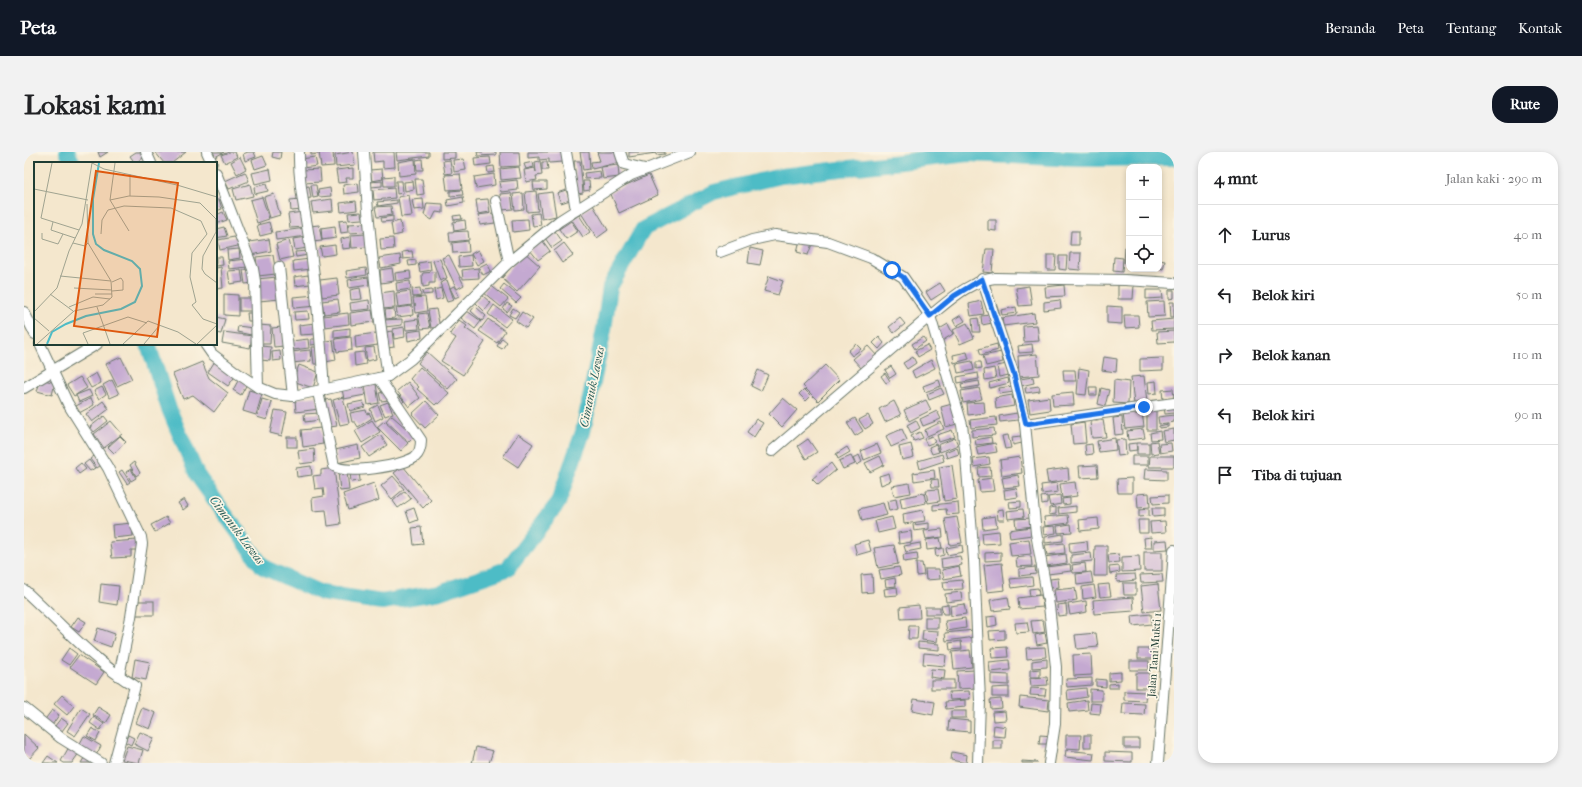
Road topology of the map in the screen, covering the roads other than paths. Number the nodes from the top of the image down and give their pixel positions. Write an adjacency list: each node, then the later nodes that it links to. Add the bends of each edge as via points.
1 (146, 152): 8 (street)
2 (207, 152): 9 (street)
3 (299, 152): 29 (street, via 301,193 318,308)
4 (364, 152): 26 (street, via 370,250)
5 (566, 152): 13 (street)
6 (620, 152): 10 (street, via 624,164)
7 (690, 152): 10 (street)
8 (151, 162)
9 (212, 162)
10 (645, 169): 13 (street)
11 (217, 176): 27 (street, via 253,268)
12 (496, 201): 15 (street)
13 (576, 210): 15 (street)
14 (720, 252): 20 (street, via 752,240 775,235 828,242 871,258 903,277)
15 (509, 262): 26 (street, via 411,359)
16 (279, 267): 30 (street)
17 (982, 279): 18 (street); 20 (street, via 954,296); 32 (street, via 1014,375)
18 (1174, 283)
19 (24, 312): 21 (street)
20 (930, 316): 33 (street); 40 (street, via 962,425 966,456 980,693)
21 (34, 332)
22 (40, 345): 25 (street)
23 (95, 345): 25 (street)
24 (206, 345): 27 (street, via 212,354)
25 (53, 371): 28 (street); 36 (street, via 68,404 108,468 141,537 131,617)
26 (383, 377): 29 (street); 29 (street, via 421,440 422,447 416,456 404,463 351,470 334,466)
27 (258, 387): 30 (street, via 275,394)
28 (24, 388)
29 (321, 391): 30 (street)
30 (293, 396)
31 (1174, 403): 32 (street)
32 (1026, 424): 41 (street, via 1035,527 1051,620 1056,667 1055,724)
33 (772, 451)
34 (1174, 550): 42 (street, Jalan Tani Mukti 1)
35 (24, 590): 36 (street, via 59,625)
36 (119, 676): 39 (street, via 135,686)
37 (24, 708): 38 (street, via 61,738)
38 (101, 763)
39 (114, 763)
40 (978, 763)
41 (1049, 763)
42 (1158, 763)

